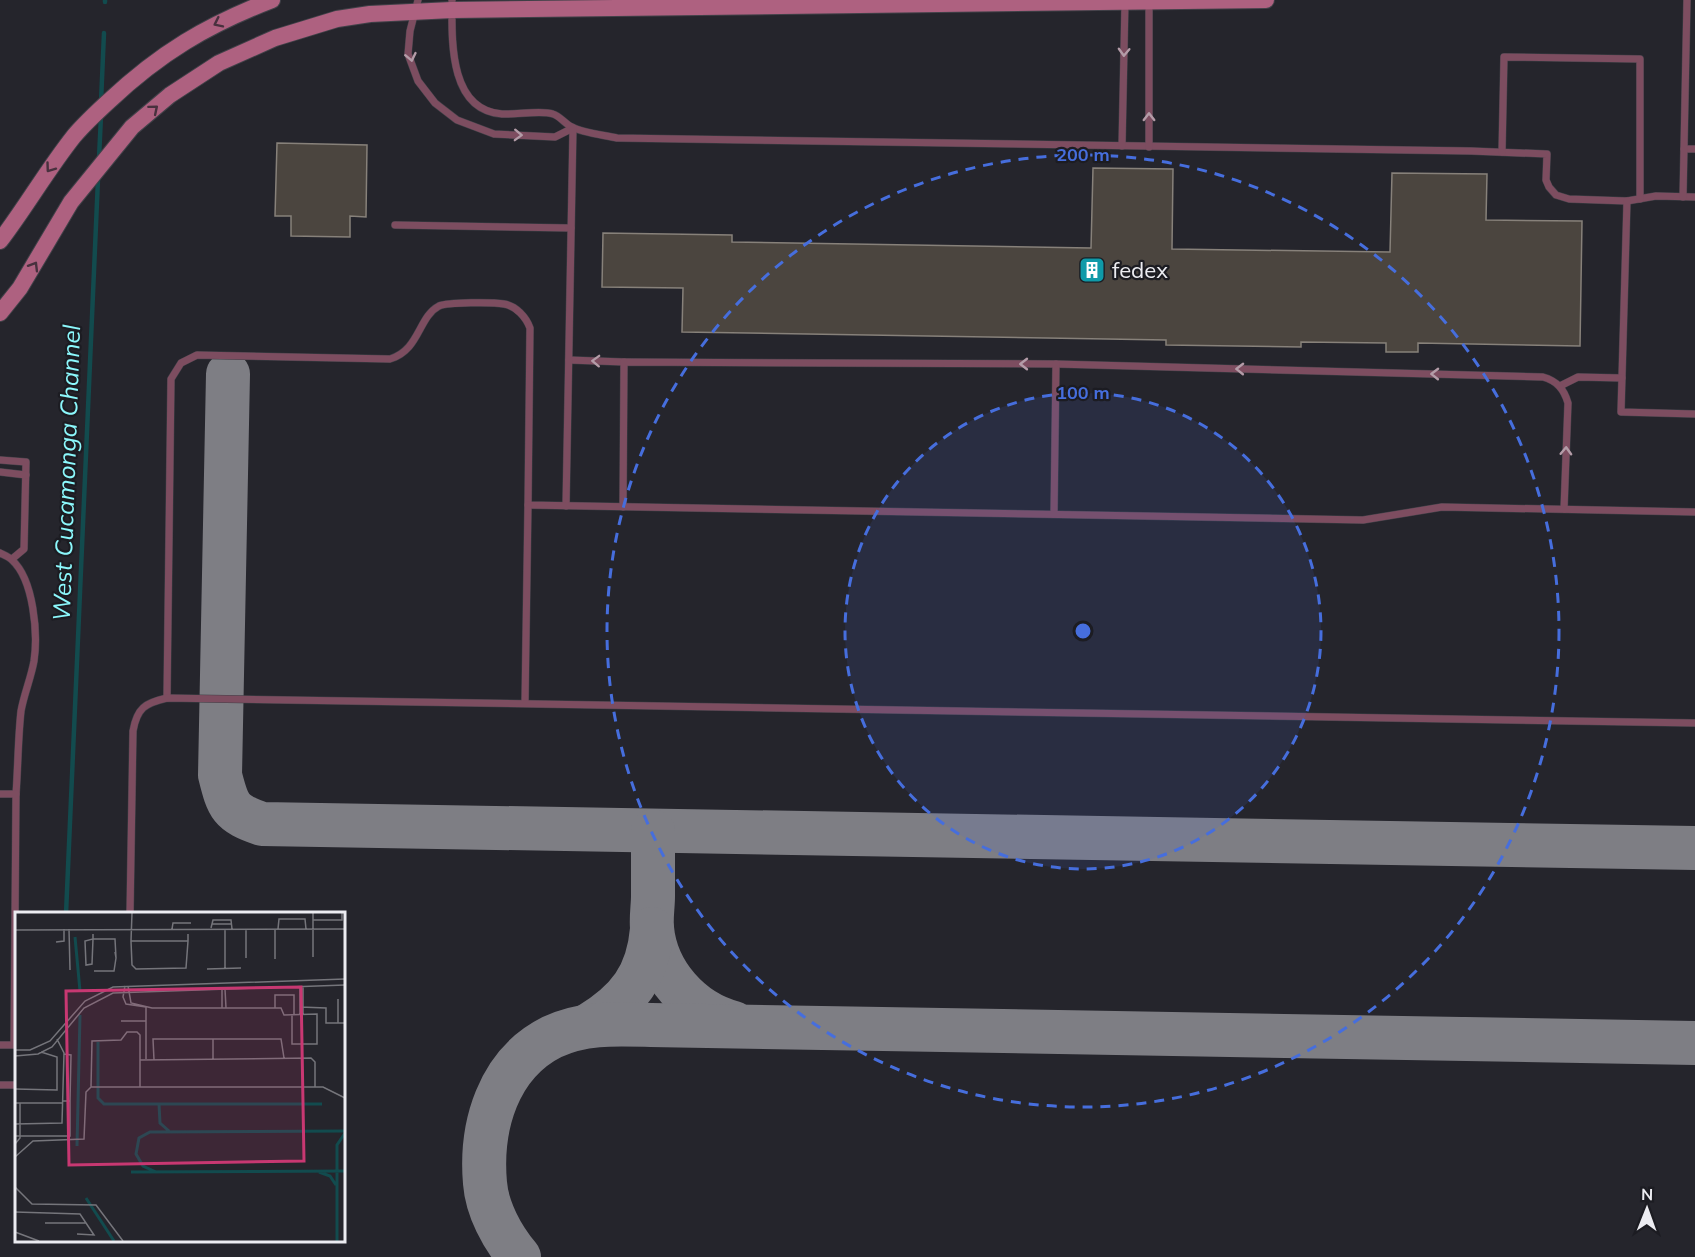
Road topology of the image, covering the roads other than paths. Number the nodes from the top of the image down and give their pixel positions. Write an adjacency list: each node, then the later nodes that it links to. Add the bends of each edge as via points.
1 (272, 0): 20 (main road, one-way to 20, via 230,17 171,49 115,95 86,122)
2 (1266, 0): 5 (main road)
3 (1687, 0): 11 (lane)
4 (1125, 1): 5 (main road); 6 (main road); 9 (lane, one-way to 9)
5 (1149, 1): 10 (lane, one-way to 5)
6 (452, 5): 7 (main road); 8 (lane, via 455,68 471,99 486,111 501,114 553,114)
7 (417, 6): 8 (lane, one-way to 8, via 408,54 418,81 435,103 457,120 494,134 555,136); 21 (main road, one-way to 7, via 20,288 84,185 132,127 170,95 219,63 275,38 337,19)
8 (573, 128): 9 (lane, via 616,138); 19 (lane)
9 (1122, 146): 10 (lane)
10 (1149, 147): 13 (lane)
11 (1684, 149): 12 (lane); 14 (lane)
12 (1695, 149)
13 (1502, 152): 16 (lane, via 1504,57 1640,59); 17 (lane, via 1547,154 1546,180 1556,195)
14 (1683, 197): 15 (lane); 16 (lane)
15 (1695, 197)
16 (1640, 199): 17 (lane)
17 (1627, 201): 25 (lane)
18 (394, 225): 19 (lane)
19 (571, 228): 22 (lane)
20 (0, 241)
21 (0, 313)
22 (569, 360): 23 (lane, one-way to 22); 32 (lane)
23 (624, 362): 24 (lane, one-way to 23); 33 (lane)
24 (1056, 364): 26 (lane, one-way to 24, via 1543,377); 36 (lane)
25 (1622, 378): 26 (lane, via 1578,377); 27 (lane, via 1621,412)
26 (1560, 386): 34 (lane, one-way to 26, via 1568,403)
27 (1695, 414)
28 (0, 460): 30 (lane, via 26,462)
29 (0, 472): 30 (lane)
30 (26, 475): 38 (lane, via 24,549)
31 (528, 505): 32 (lane); 39 (lane, via 530,328 518,310 505,304 450,303 438,307 408,349 390,359 197,355 181,363 171,380); 40 (lane)
32 (566, 506): 33 (lane)
33 (623, 507): 36 (lane)
34 (1564, 509): 35 (lane); 36 (lane, via 1442,507 1363,520)
35 (1695, 512)
36 (1054, 514)
37 (0, 554): 38 (lane)
38 (12, 559): 43 (lane, via 31,594 35,636 34,662 21,710)
39 (167, 698): 40 (lane); 45 (lane, via 146,704 138,711 133,730)
40 (525, 703): 41 (lane)
41 (1695, 723)
42 (0, 794): 43 (lane)
43 (16, 794): 44 (lane)
44 (15, 912)
45 (130, 912)
46 (15, 920): 47 (lane, via 14,1045)
47 (0, 1045)
48 (0, 1085): 49 (lane)
49 (15, 1086)

